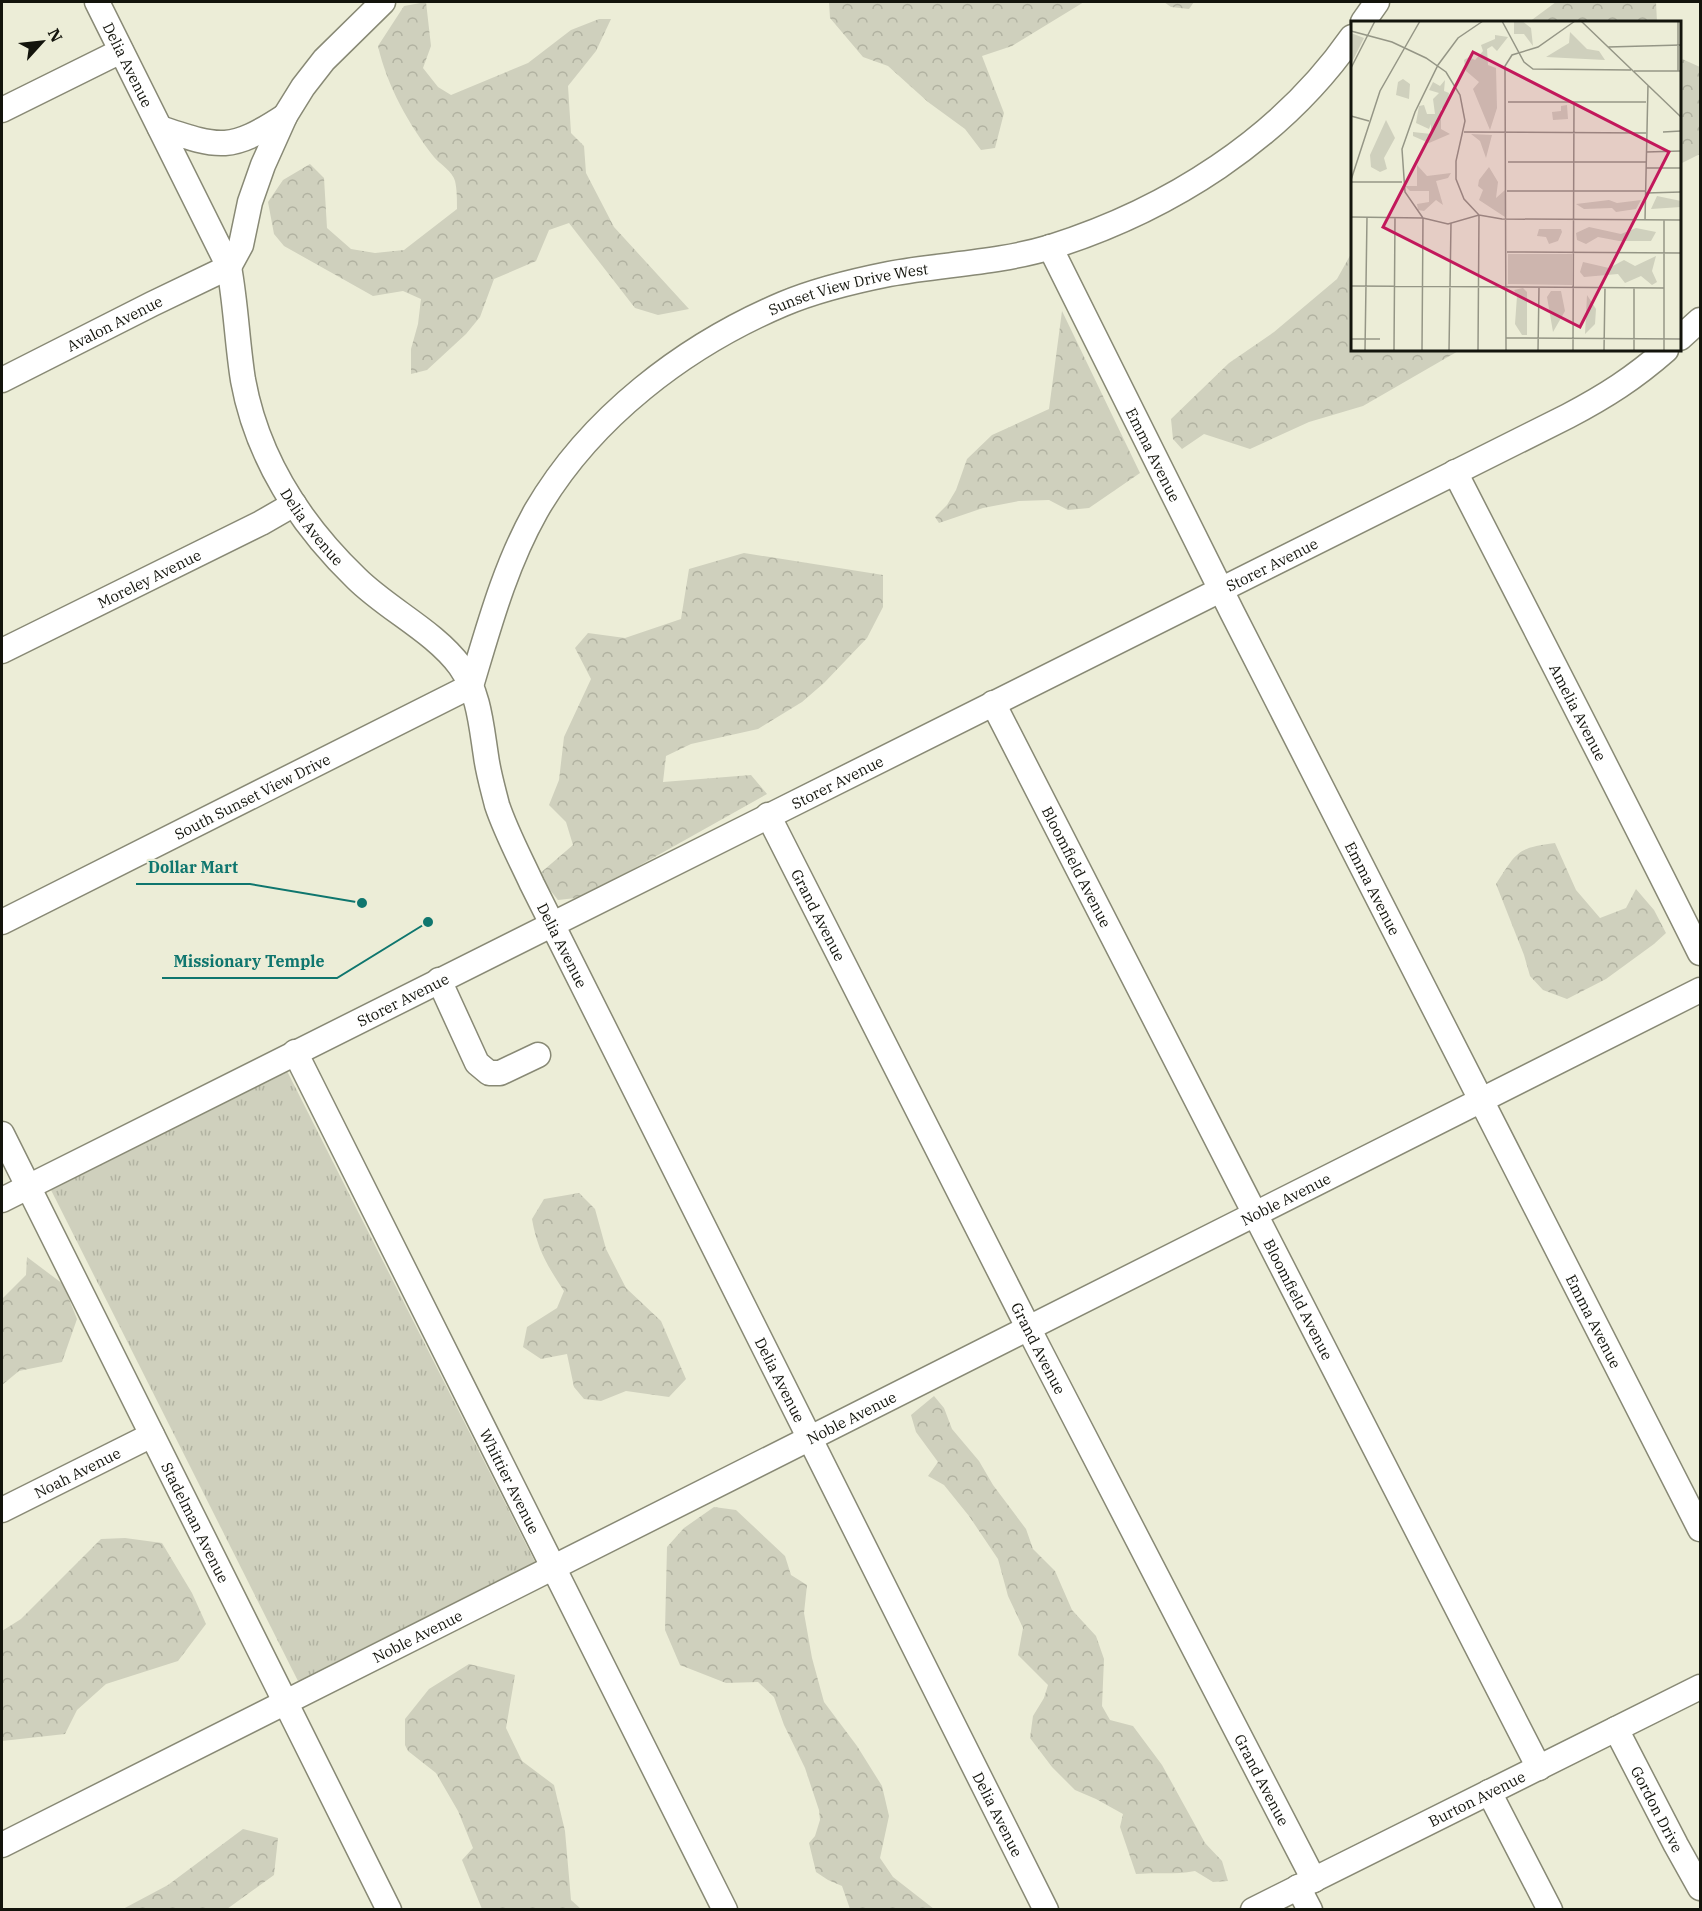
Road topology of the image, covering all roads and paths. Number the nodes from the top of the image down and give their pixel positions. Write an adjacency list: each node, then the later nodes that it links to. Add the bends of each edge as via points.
1 (97, 2): 6 (street, Delia Avenue)
2 (383, 2): 8 (street, via 324,60)
3 (1377, 2): 4 (street)
4 (1364, 21)
5 (1351, 39): 10 (street, Sunset View Drive West, via 1297,101 1235,156 1142,212)
6 (121, 51): 7 (street); 9 (street, Delia Avenue)
7 (2, 110)
8 (285, 116): 9 (street, via 243,140 220,144); 11 (street, via 250,202 241,245)
9 (160, 128): 11 (street, Delia Avenue)
10 (1050, 247): 18 (street, Emma Avenue); 20 (street, Sunset View Drive West, via 980,262 891,274 800,297 726,332 663,372 584,445 537,510 506,570)
11 (229, 267): 15 (street, Avalon Avenue); 17 (street, Delia Avenue, via 250,412 280,484)
12 (1701, 320): 13 (street)
13 (1681, 337)
14 (1665, 351): 16 (street, Storer Avenue, via 1612,392)
15 (2, 380)
16 (1455, 472): 18 (street, Storer Avenue); 25 (street, Amelia Avenue)
17 (294, 504): 19 (street, Moreley Avenue); 20 (street, Delia Avenue, via 336,559 435,641 459,665)
18 (1221, 589): 21 (street, Storer Avenue); 30 (street, Emma Avenue)
19 (2, 651)
20 (471, 686): 23 (street, South Sunset View Drive); 24 (street, Delia Avenue, via 498,806)
21 (993, 704): 22 (street, Storer Avenue); 34 (street, Bloomfield Avenue)
22 (768, 815): 24 (street, Storer Avenue); 35 (street, Grand Avenue)
23 (2, 922)
24 (552, 924): 26 (street, Storer Avenue); 37 (street, Delia Avenue)
25 (1701, 953)
26 (439, 980): 28 (street, Storer Avenue); 29 (street, via 477,1063 489,1073 500,1073)
27 (1701, 990): 30 (street, Noble Avenue)
28 (295, 1052): 32 (street, Storer Avenue); 40 (street, Whittier Avenue)
29 (538, 1055)
30 (1482, 1101): 34 (street, Noble Avenue); 39 (street, Emma Avenue)
31 (2, 1134): 32 (street, Stadelman Avenue)
32 (28, 1187): 33 (street, Storer Avenue); 36 (street, Stadelman Avenue)
33 (2, 1200)
34 (1255, 1214): 35 (street, Noble Avenue); 44 (street, Bloomfield Avenue)
35 (1028, 1328): 37 (street, Noble Avenue); 47 (street, Grand Avenue)
36 (152, 1435): 38 (street, Noah Avenue); 42 (street, Stadelman Avenue)
37 (810, 1438): 40 (street, Noble Avenue); 51 (street, Delia Avenue)
38 (2, 1510)
39 (1701, 1529)
40 (552, 1567): 42 (street, Noble Avenue); 50 (street, Whittier Avenue)
41 (1701, 1688): 43 (street, Burton Avenue)
42 (285, 1703): 46 (street, Noble Avenue); 49 (street, Stadelman Avenue)
43 (1616, 1729): 44 (street, Burton Avenue); 48 (street, Gordon Drive)
44 (1539, 1768): 45 (street, Burton Avenue)
45 (1489, 1792): 47 (street, Burton Avenue); 54 (street)
46 (2, 1845)
47 (1306, 1883): 52 (street, Burton Avenue); 53 (street, Grand Avenue)
48 (1701, 1888)
49 (389, 1910)
50 (725, 1910)
51 (1046, 1910)
52 (1253, 1910)
53 (1310, 1910)
54 (1550, 1910)

